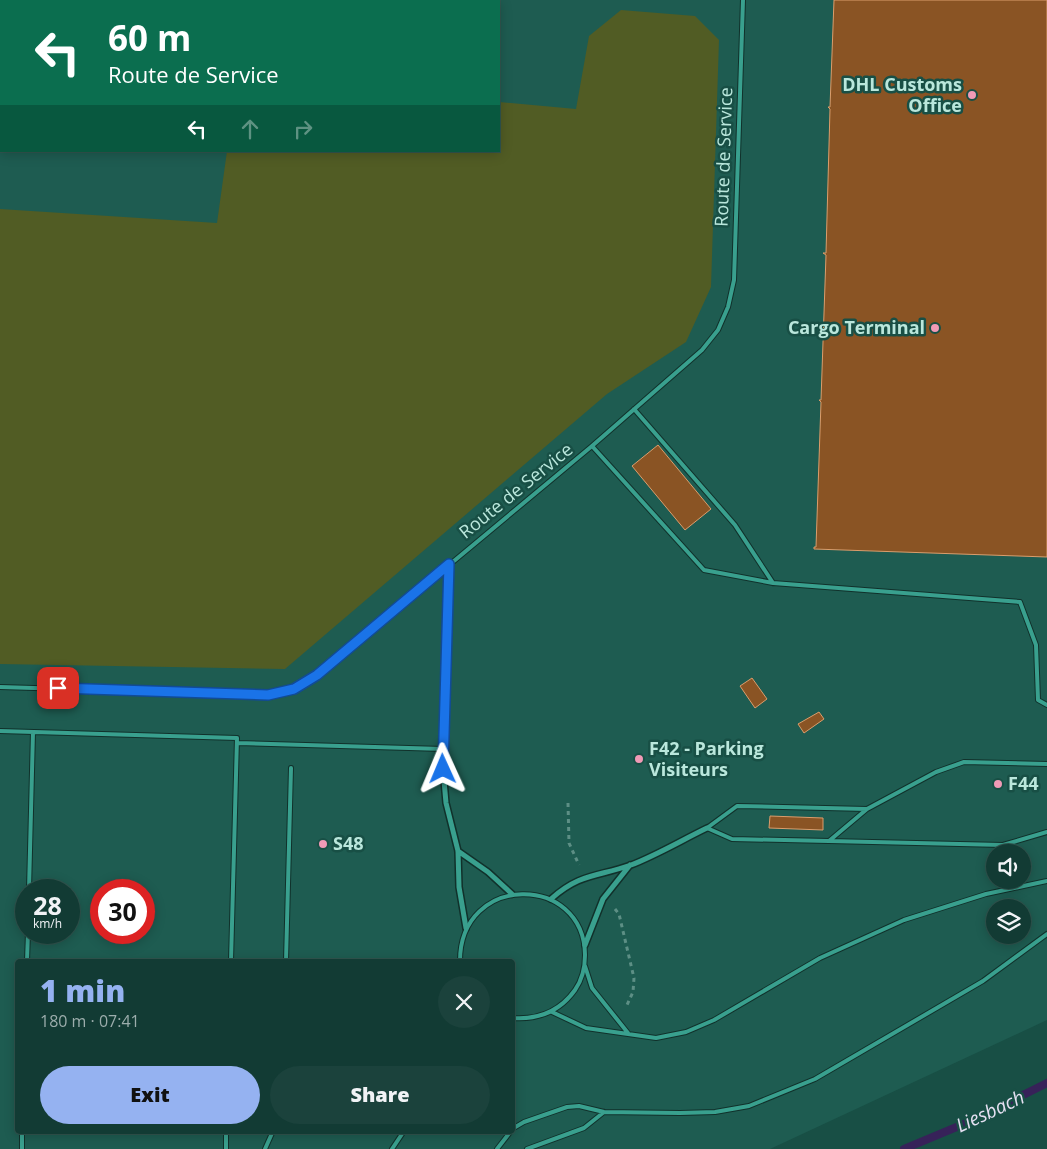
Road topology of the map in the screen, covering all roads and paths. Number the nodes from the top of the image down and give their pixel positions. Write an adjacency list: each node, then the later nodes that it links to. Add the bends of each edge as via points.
1 (743, 0): 2 (lane, Route de Service, via 734,280 728,307 718,330 702,350)
2 (634, 409): 3 (lane, Route de Service); 5 (lane, via 735,525)
3 (592, 446): 4 (lane, Route de Service); 5 (lane, via 704,570)
4 (449, 564): 6 (lane, Route de Service, via 317,675 294,689 268,695); 11 (street)
5 (773, 583): 7 (lane, via 1020,602 1036,645 1038,700)
6 (0, 687)
7 (1047, 705)
8 (0, 731): 9 (lane)
9 (33, 732): 10 (lane, via 237,738); 22 (lane)
10 (237, 743): 11 (lane); 32 (lane)
11 (443, 749): 19 (street, via 446,803)
12 (1047, 764): 15 (lane, via 964,762 936,772)
13 (291, 768): 33 (lane)
14 (568, 803): 21 (path, via 569,843)
15 (866, 809): 16 (lane, via 737,806); 18 (lane)
16 (707, 828): 18 (lane, via 732,839); 20 (street)
17 (1047, 832): 18 (lane, via 1003,845)
18 (829, 841)
19 (458, 851): 24 (street); 27 (street, via 459,887)
20 (630, 865): 21 (street); 25 (street)
21 (585, 877): 26 (street, via 562,889)
22 (29, 879)
23 (1047, 881): 39 (lane, via 986,894 904,920 820,958 714,1020 686,1032 656,1038)
24 (512, 894): 26 (lane, via 532,894); 27 (lane, via 493,900 477,912)
25 (603, 899): 30 (street); 36 (path, via 619,914 634,978 633,992)
26 (551, 900): 30 (lane, via 567,911)
27 (466, 928): 34 (lane)
28 (1047, 934): 40 (lane, via 983,980 815,1079 749,1106 715,1112)
29 (28, 944): 31 (lane)
30 (585, 945): 35 (lane)
31 (27, 959)
32 (231, 959)
33 (286, 959)
34 (460, 959)
35 (585, 965): 37 (lane, via 579,984 568,1000); 39 (lane, via 592,988)
36 (626, 1006)
37 (552, 1012): 38 (lane); 39 (lane, via 586,1028)
38 (515, 1019)
39 (628, 1033)
40 (604, 1112): 41 (lane, via 579,1106 567,1107); 52 (lane, via 584,1128)
41 (515, 1128)
42 (22, 1134): 47 (lane)
43 (226, 1134): 48 (lane)
44 (272, 1134): 49 (lane)
45 (402, 1134): 50 (lane)
46 (509, 1134): 51 (lane)
47 (22, 1149)
48 (226, 1149)
49 (265, 1149)
50 (392, 1149)
51 (497, 1149)
52 (527, 1149)

